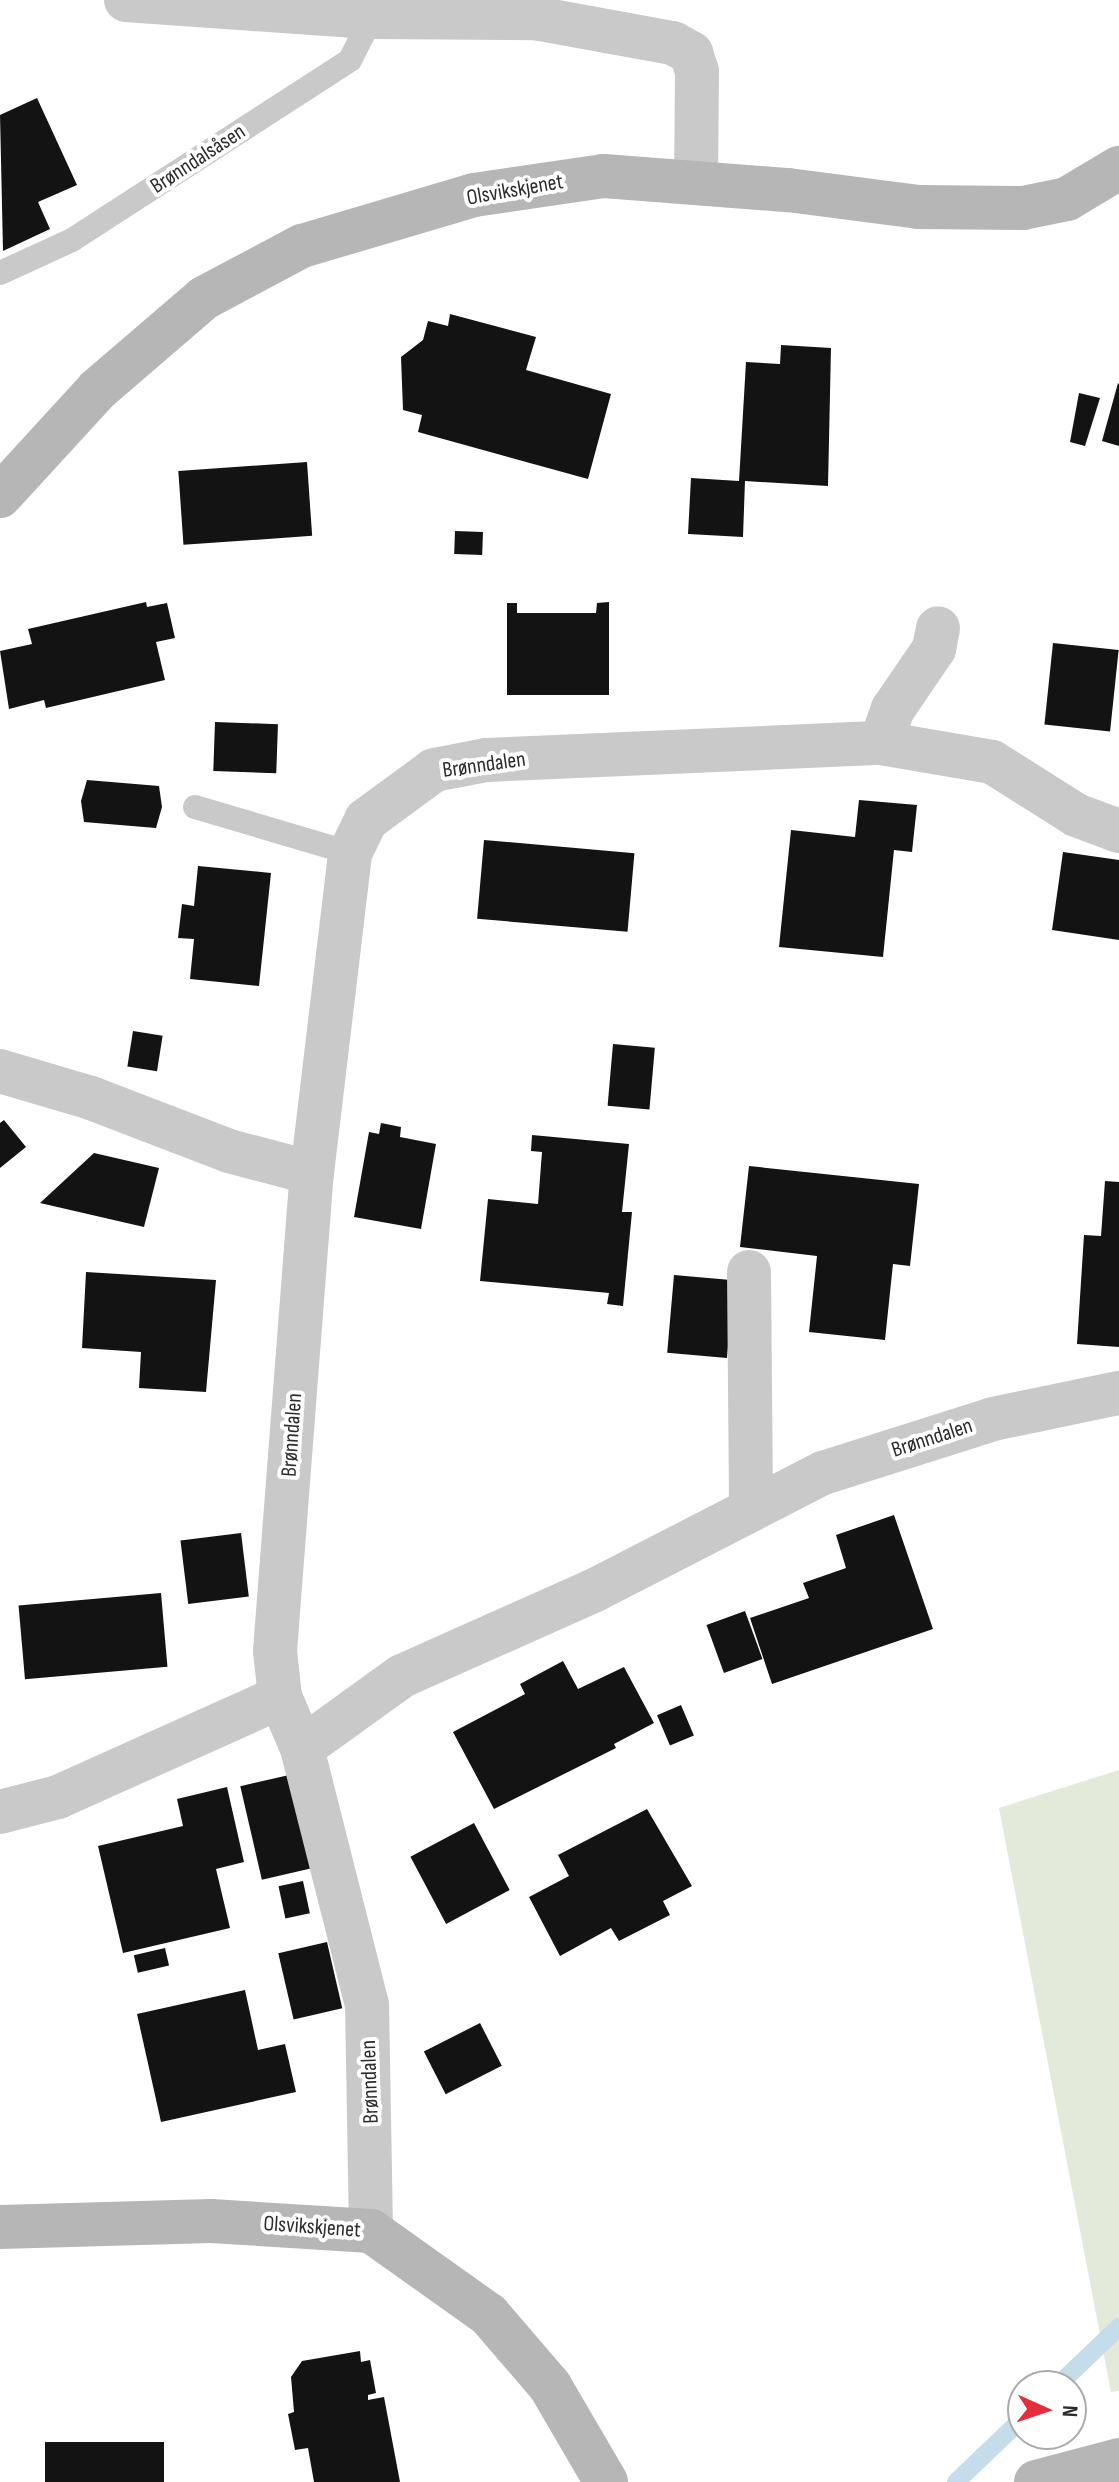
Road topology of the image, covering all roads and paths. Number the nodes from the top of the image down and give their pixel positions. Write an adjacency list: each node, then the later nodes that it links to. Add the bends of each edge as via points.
1 (126, 0): 2 (street)
2 (372, 17): 4 (street, via 535,18 673,43 691,53 697,71); 5 (lane, Brønndalsåsen, via 350,60 72,240)
3 (1119, 168): 4 (main road, Olsvikskjenet, via 1067,199 1023,208 919,207)
4 (696, 183): 6 (main road, Olsvikskjenet, via 604,176 474,195 302,246 204,298 97,390)
5 (0, 273)
6 (0, 496)
7 (938, 628): 8 (street, via 934,649 893,709)
8 (881, 743): 10 (street, Brønndalen, via 992,762 1076,815); 11 (street, Brønndalen, via 487,760 434,770 366,820)
9 (195, 807): 11 (lane)
10 (1119, 831)
11 (350, 853): 13 (street, Brønndalen)
12 (0, 1071): 13 (street, via 91,1098 229,1151)
13 (312, 1173): 17 (street, Brønndalen, via 275,1651)
14 (749, 1272): 16 (street)
15 (1119, 1393): 16 (street, Brønndalen, via 993,1419 823,1473)
16 (751, 1506): 18 (street, Brønndalen, via 595,1590 402,1676)
17 (280, 1697): 18 (street, Brønndalen); 19 (street, via 58,1797)
18 (302, 1748): 21 (street, Brønndalen, via 367,2005)
19 (0, 1812)
20 (0, 2227): 21 (main road, Olsvikskjenet, via 211,2221)
21 (371, 2231): 23 (main road, Olsvikskjenet, via 489,2315 550,2386)
22 (1119, 2460): 24 (main road)
23 (606, 2482)
24 (1036, 2482)

